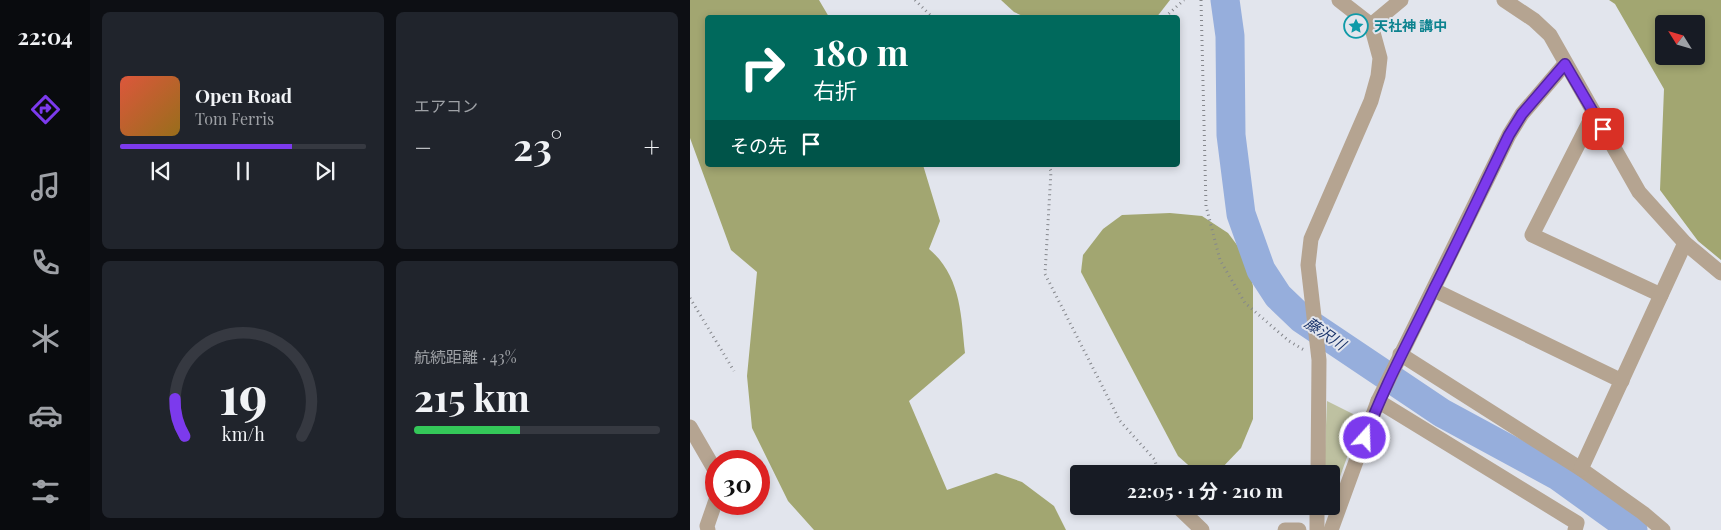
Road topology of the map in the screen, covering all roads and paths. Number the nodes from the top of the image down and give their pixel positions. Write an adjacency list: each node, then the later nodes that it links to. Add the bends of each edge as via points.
1 (915, 0): 7 (path)
2 (1184, 0): 8 (path)
3 (1201, 0): 19 (path, via 1206,206 1220,260 1245,303 1289,341)
4 (1338, 0): 9 (street)
5 (1401, 0): 9 (street)
6 (1504, 0): 10 (street, via 1550,35)
7 (930, 15)
8 (1167, 15)
9 (1371, 25): 19 (street, via 1380,58 1378,76 1371,101 1311,240 1308,265)
10 (1565, 64): 11 (street); 15 (street, via 1522,114 1509,135)
11 (1594, 113): 13 (street, via 1639,192); 16 (street, via 1532,236)
12 (1049, 167): 25 (path, via 1045,274 1120,421)
13 (1685, 242): 14 (street); 16 (street)
14 (1721, 272)
15 (1434, 290): 18 (street); 21 (street)
16 (1661, 295): 21 (street)
17 (690, 298): 20 (path)
18 (1399, 357): 22 (street); 27 (street)
19 (1319, 360): 26 (street)
20 (734, 371)
21 (1622, 381): 27 (street)
22 (1379, 398): 36 (street); 37 (street, via 1577,523)
23 (690, 427): 24 (street)
24 (705, 453)
25 (1156, 465)
26 (1318, 465)
27 (1580, 469): 38 (street)
28 (711, 515): 31 (street)
29 (1186, 515): 32 (street)
30 (1317, 515): 35 (street)
31 (708, 530)
32 (1202, 530)
33 (1285, 530): 34 (street)
34 (1299, 530)
35 (1317, 530)
36 (1331, 530)
37 (1576, 530)
38 (1663, 530)

